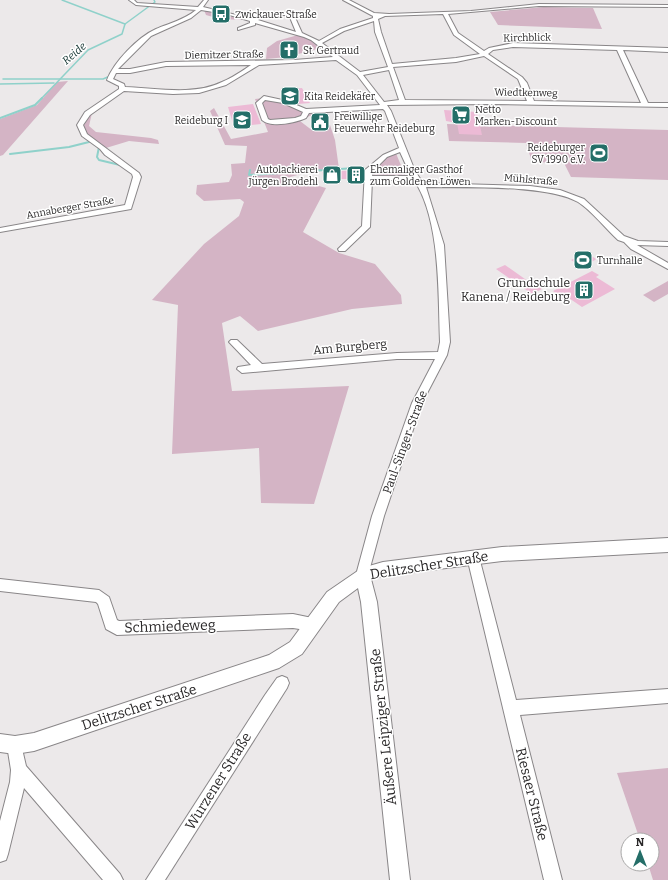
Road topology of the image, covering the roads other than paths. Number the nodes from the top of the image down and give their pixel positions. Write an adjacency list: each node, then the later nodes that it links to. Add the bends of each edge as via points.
1 (131, 0): 5 (street, Paul-Singer-Straße, via 136,4)
2 (178, 0): 5 (street)
3 (206, 0): 7 (street)
4 (345, 0): 8 (street)
5 (156, 5): 7 (street, Paul-Singer-Straße)
6 (668, 6): 9 (street, via 538,5)
7 (200, 8): 10 (street, Paul-Singer-Straße, via 227,13); 20 (street, via 178,24 154,32 141,40 118,62)
8 (371, 12): 9 (street, via 389,15); 13 (street); 19 (street)
9 (445, 13): 16 (street, via 457,35)
10 (252, 22): 11 (street, via 253,24); 12 (street, Paul-Singer-Straße); 12 (street, via 263,14 291,13)
11 (240, 29)
12 (300, 34): 13 (street, Paul-Singer-Straße)
13 (319, 43): 17 (street, Paul-Singer-Straße)
14 (619, 48): 15 (street, Kirchblick); 16 (street, Kirchblick, via 517,45 491,49); 25 (street)
15 (668, 50)
16 (484, 54): 19 (street, Kirchblick, via 452,61); 24 (street, via 520,78)
17 (336, 58): 18 (street, Diemitzer Straße); 21 (street, Paul-Singer-Straße)
18 (258, 63): 20 (street, Diemitzer Straße, via 166,64 130,71); 22 (street, via 223,84 207,89 175,91)
19 (390, 67): 21 (street); 23 (street)
20 (114, 71): 22 (street, via 110,80)
21 (359, 74): 26 (street, Paul-Singer-Straße)
22 (122, 87): 32 (street, Annaberger Straße, via 110,100 86,113 80,125 84,135 135,173 137,177 128,207)
23 (403, 102): 24 (street, Wiedtkenweg); 26 (street, Wiedtkenweg)
24 (531, 102): 25 (street, Wiedtkenweg)
25 (645, 104): 27 (street, Wiedtkenweg)
26 (384, 105): 28 (street); 29 (street, Paul-Singer-Straße, via 390,113)
27 (668, 105)
28 (306, 111): 28 (street, via 285,102 264,98 259,103 265,120 269,122 300,119)
29 (402, 149): 30 (street, via 390,153 373,166 369,170); 31 (street, Paul-Singer-Straße)
30 (369, 178): 31 (street, Mühlstraße); 35 (street, via 366,227)
31 (418, 182): 33 (street, Mühlstraße, via 530,188 568,194 581,200 618,236); 38 (street, Paul-Singer-Straße, via 440,245 445,342)
32 (0, 230)
33 (628, 241): 34 (street); 36 (street, Mühlstraße)
34 (668, 244)
35 (342, 249)
36 (668, 266)
37 (234, 342): 39 (street)
38 (442, 355): 39 (street, Am Burgberg, via 397,356); 43 (street, Paul-Singer-Straße, via 417,403 378,516)
39 (260, 368): 40 (street, Am Burgberg)
40 (242, 369)
41 (668, 545): 42 (main road, Delitzscher Straße)
42 (473, 557): 43 (main road, Delitzscher Straße, via 383,569); 48 (street, Riesaer Straße)
43 (362, 575): 45 (main road, Delitzscher Straße, via 333,597); 54 (main road, Äußere Leipziger Straße, via 369,602)
44 (0, 585): 45 (street, Schmiedeweg, via 99,596 104,601 111,624 117,628 293,621)
45 (312, 624): 49 (main road, Delitzscher Straße, via 296,648 273,662 34,742)
46 (282, 683): 53 (street, Wurzener Straße)
47 (668, 696): 48 (street)
48 (510, 708): 55 (street, Riesaer Straße)
49 (4, 744): 50 (street)
50 (19, 770): 51 (street); 52 (street)
51 (0, 854)
52 (114, 880)
53 (155, 880)
54 (400, 880)
55 (553, 880)

